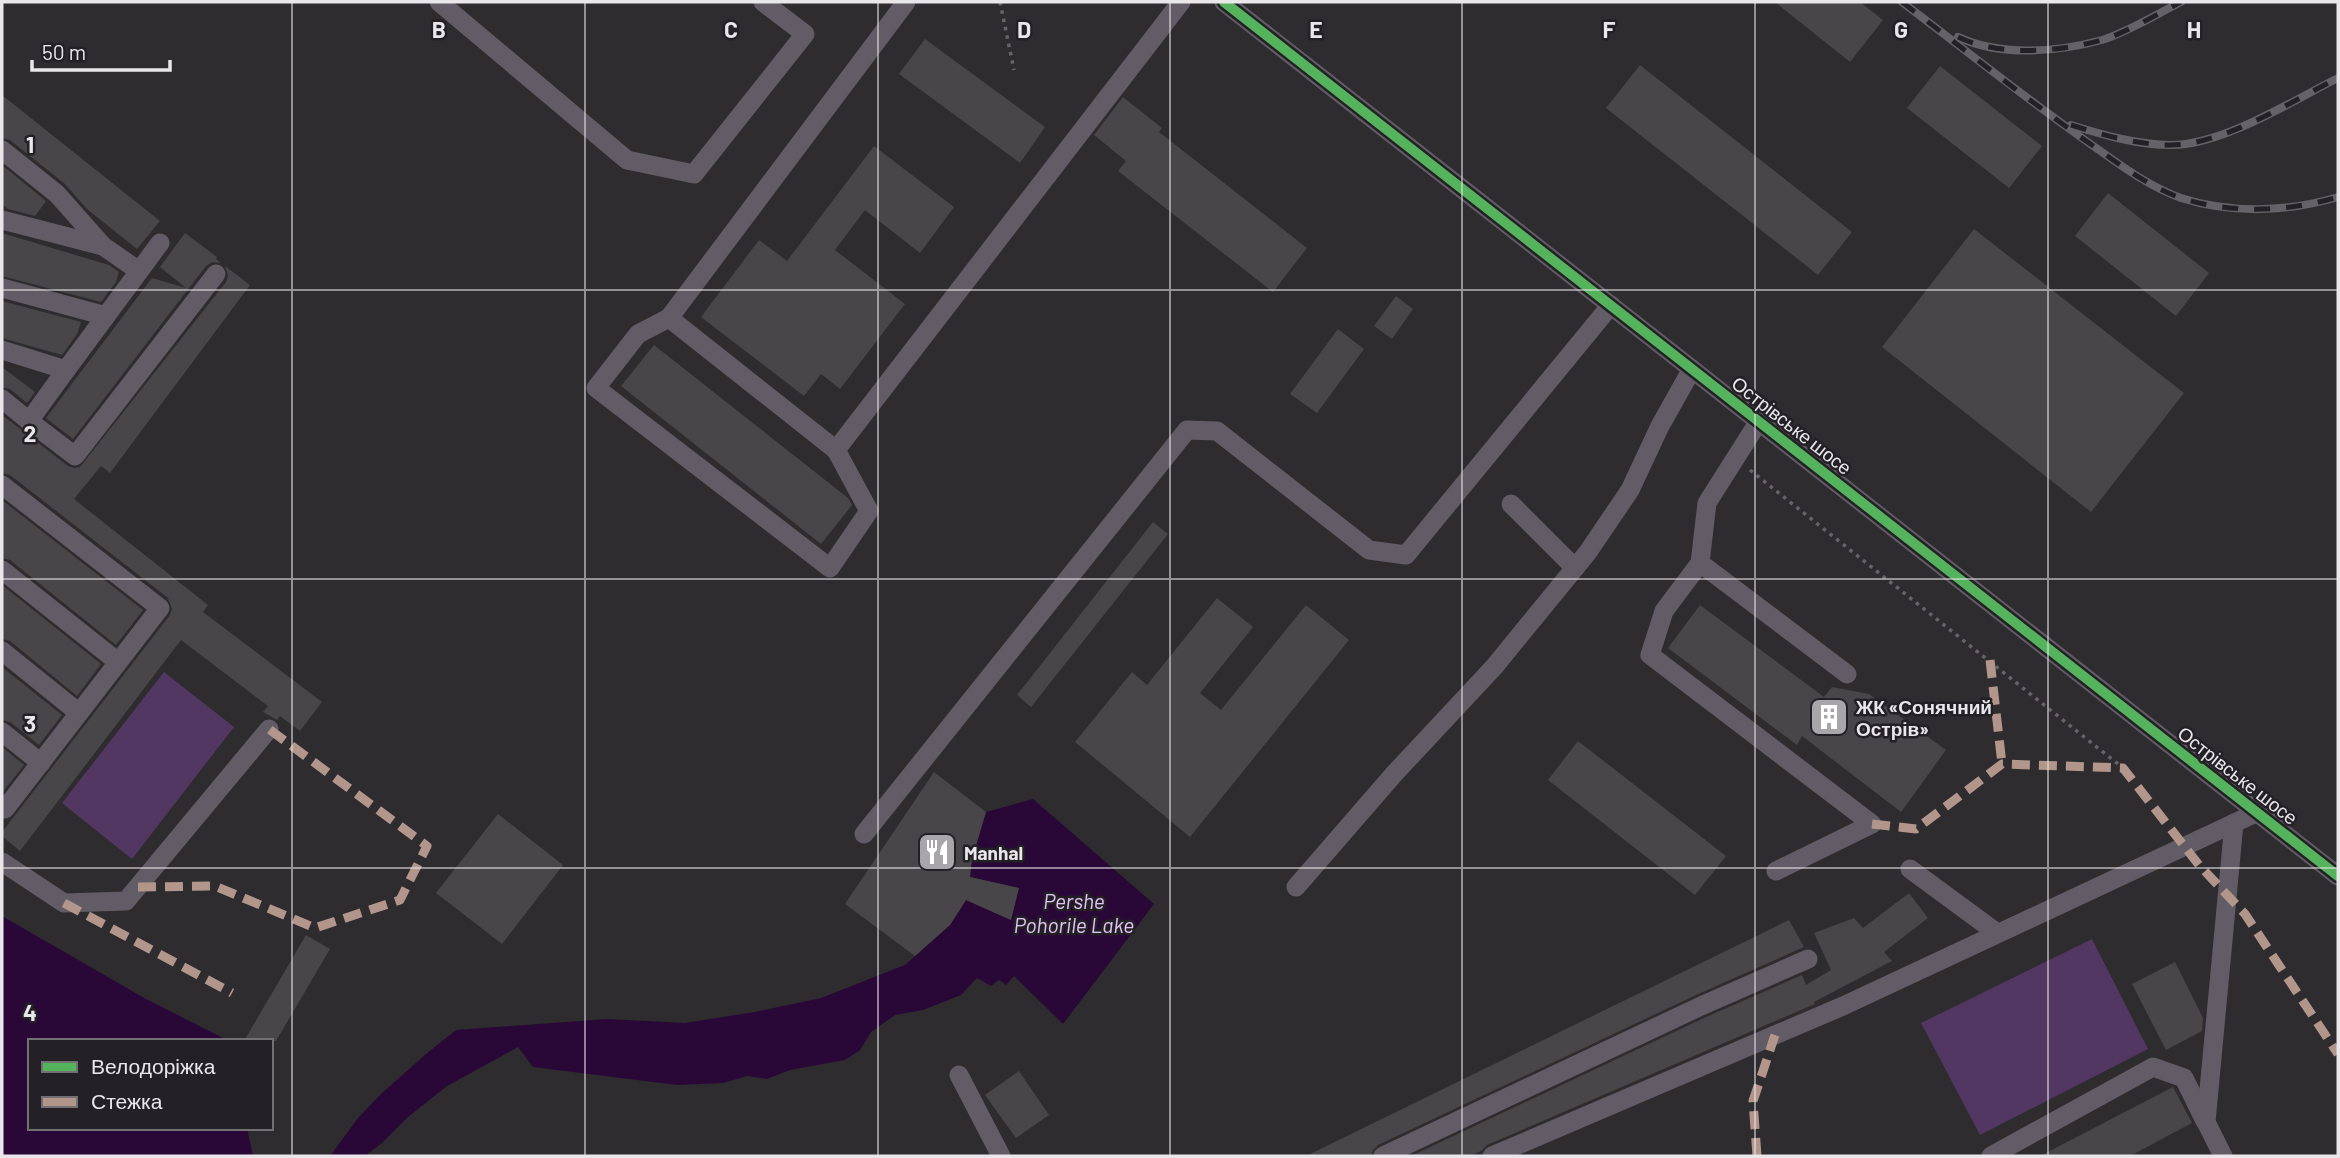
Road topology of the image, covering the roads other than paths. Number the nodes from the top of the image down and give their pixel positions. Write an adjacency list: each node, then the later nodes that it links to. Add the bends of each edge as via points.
1 (439, 2): 2 (street, via 627,160 694,174 805,34)
2 (763, 2)
3 (906, 2): 15 (street)
4 (1181, 2): 22 (street)
5 (1224, 2): 13 (street, Острівське шосе)
6 (2, 150): 9 (street, via 57,194)
7 (3, 219): 9 (street)
8 (160, 243): 10 (street)
9 (103, 246): 10 (street)
10 (139, 271): 14 (street)
11 (216, 274): 20 (street, via 75,456)
12 (2, 288): 14 (street)
13 (1611, 305): 17 (street, Острівське шосе); 38 (street, via 1406,555 1368,550 1216,431 1187,430)
14 (106, 316): 18 (street)
15 (668, 318): 22 (street); 22 (street, via 638,334 596,388 830,568 869,511)
16 (2, 350): 18 (street)
17 (1692, 369): 21 (street, Острівське шосе); 26 (street, via 1630,490)
18 (66, 370): 20 (street)
19 (2, 399): 20 (street)
20 (29, 421)
21 (1759, 421): 25 (street, via 1707,503); 36 (street, Острівське шосе)
22 (836, 450)
23 (2, 485): 29 (street, via 160,608)
24 (1511, 504): 26 (street)
25 (1700, 563): 30 (street); 41 (street, via 1664,611 1650,655 1872,824)
26 (1575, 568): 43 (street, via 1494,667)
27 (2, 570): 29 (street)
28 (2, 651): 31 (street)
29 (118, 662): 31 (street)
30 (1847, 674)
31 (79, 713): 34 (street)
32 (269, 729): 39 (street, via 126,901 64,903)
33 (2, 732): 34 (street)
34 (41, 762): 35 (street, via 5,809)
35 (2, 807)
36 (2258, 812): 37 (street); 42 (street, Острівське шосе)
37 (2234, 823): 44 (street); 47 (street)
38 (863, 834)
39 (2, 862)
40 (1910, 869): 44 (street)
41 (1776, 871)
42 (2338, 876)
43 (1296, 887)
44 (1997, 933): 50 (street, via 1843,1006)
45 (1808, 959): 49 (street)
46 (959, 1075): 48 (street)
47 (2206, 1122): 51 (street, via 2184,1079 2153,1067); 52 (street)
48 (1001, 1156)
49 (1383, 1156)
50 (1492, 1156)
51 (1992, 1156)
52 (2223, 1156)

